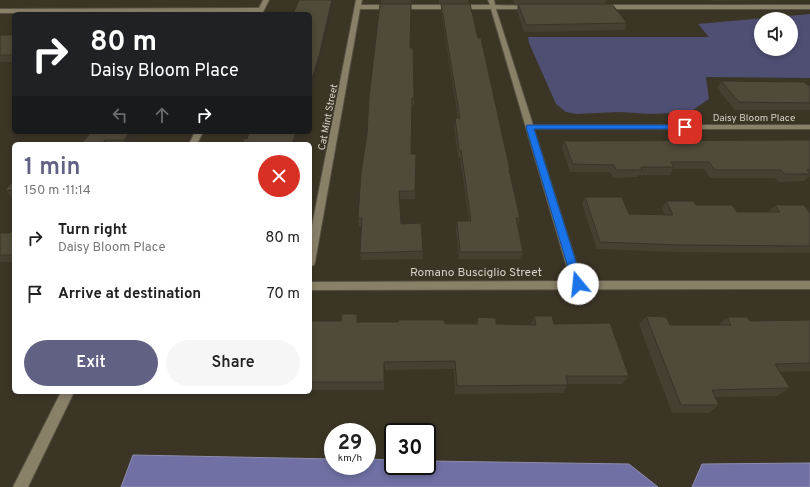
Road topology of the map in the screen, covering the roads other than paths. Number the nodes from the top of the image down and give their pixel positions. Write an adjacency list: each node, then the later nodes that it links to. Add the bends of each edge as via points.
1 (266, 0): 12 (street)
2 (626, 0): 10 (street)
3 (757, 0): 8 (street)
4 (359, 3): 5 (street); 15 (street, Cat Mint Street)
5 (492, 4): 6 (street); 13 (street)
6 (539, 7)
7 (593, 7): 10 (street)
8 (766, 7): 9 (street); 10 (street)
9 (810, 7)
10 (632, 8)
11 (0, 10): 12 (street)
12 (260, 12)
13 (530, 127): 14 (street, Daisy Bloom Place); 16 (street)
14 (810, 127)
15 (312, 251)
16 (578, 284): 17 (street, Romano Busciglio Street); 18 (street, Romano Busciglio Street)
17 (810, 285)
18 (312, 286)
19 (67, 394): 20 (street)
20 (20, 487)

